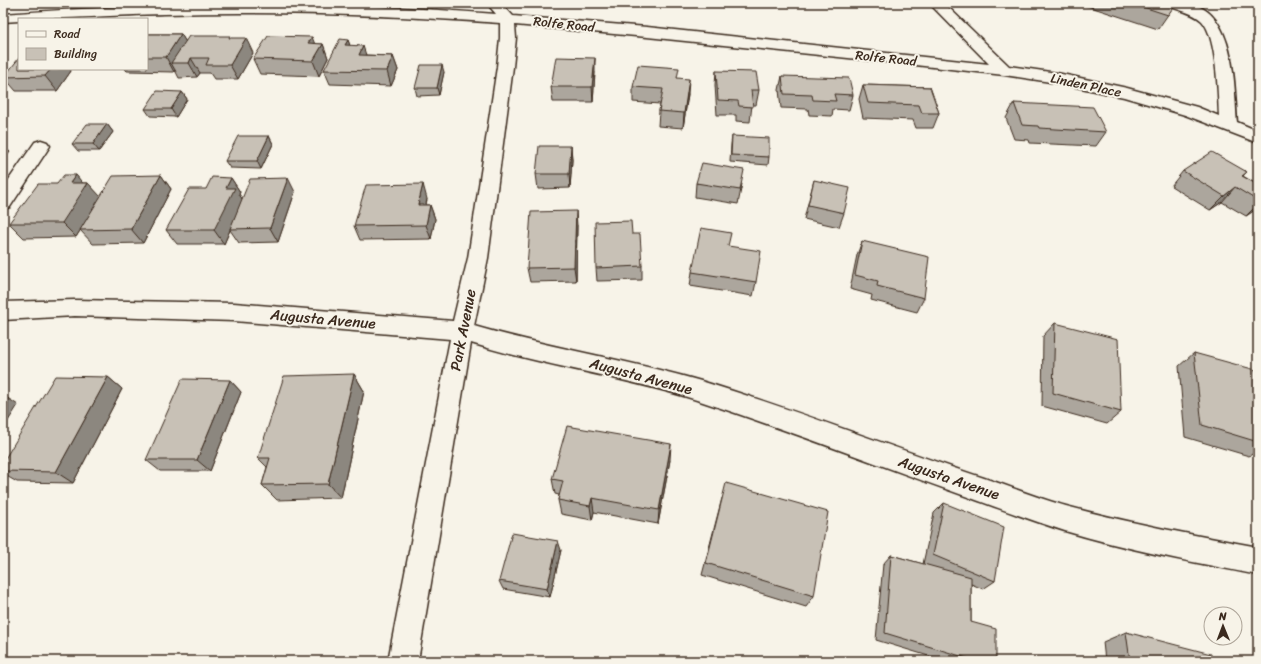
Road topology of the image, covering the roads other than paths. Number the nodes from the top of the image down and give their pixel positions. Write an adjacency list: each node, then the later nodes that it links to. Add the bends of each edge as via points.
1 (493, 3): 5 (street)
2 (936, 3): 6 (street)
3 (1173, 3): 7 (street, via 1208,18 1215,29 1226,87)
4 (3, 18): 5 (street, Rolfe Road, via 82,10 217,6 330,8)
5 (507, 18): 6 (street, Rolfe Road); 12 (street, Park Avenue, via 505,67 479,250)
6 (1004, 70): 7 (street, Linden Place, via 1127,93)
7 (1228, 124): 8 (street, Linden Place)
8 (1258, 137)
9 (42, 146): 10 (street)
10 (3, 202)
11 (3, 311): 12 (street, Augusta Avenue, via 75,308 234,312)
12 (462, 331): 13 (street, Augusta Avenue, via 501,343 601,365 700,391 1064,518 1142,538); 14 (street, Park Avenue)
13 (1258, 561)
14 (404, 661)

